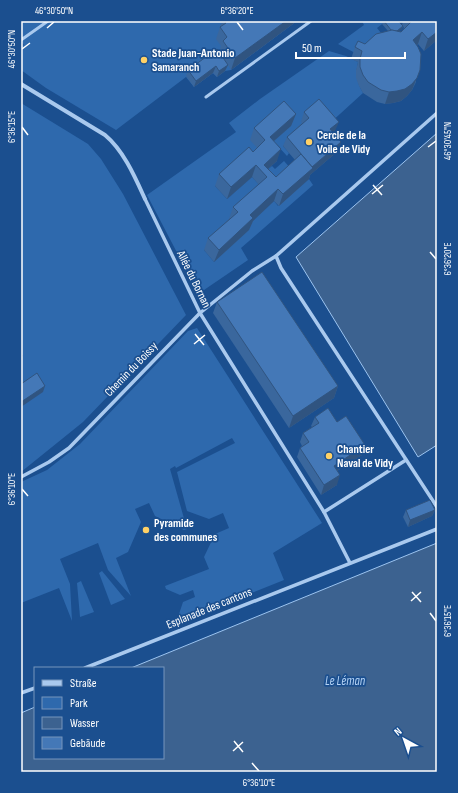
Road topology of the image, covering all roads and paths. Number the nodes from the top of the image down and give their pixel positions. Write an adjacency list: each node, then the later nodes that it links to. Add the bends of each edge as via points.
1 (48, 21): 3 (lane)
2 (311, 21): 5 (lane)
3 (21, 40)
4 (21, 84): 7 (street, Allée du Bornan, via 112,141)
5 (206, 97)
6 (437, 113): 8 (street)
7 (145, 199): 9 (street, Allée du Bornan)
8 (276, 256): 9 (street, Chemin du Boissy, via 252,271); 10 (street, via 285,274)
9 (200, 313): 11 (street, Chemin du Boissy, via 69,448); 13 (street, Allée du Bornan)
10 (406, 460): 12 (street); 13 (street)
11 (21, 477)
12 (437, 507)
13 (324, 512): 15 (street, Allée du Bornan)
14 (437, 529): 15 (street)
15 (350, 563): 16 (street, Esplanade des cantons)
16 (88, 667)
17 (34, 688): 18 (street)
18 (21, 693)

